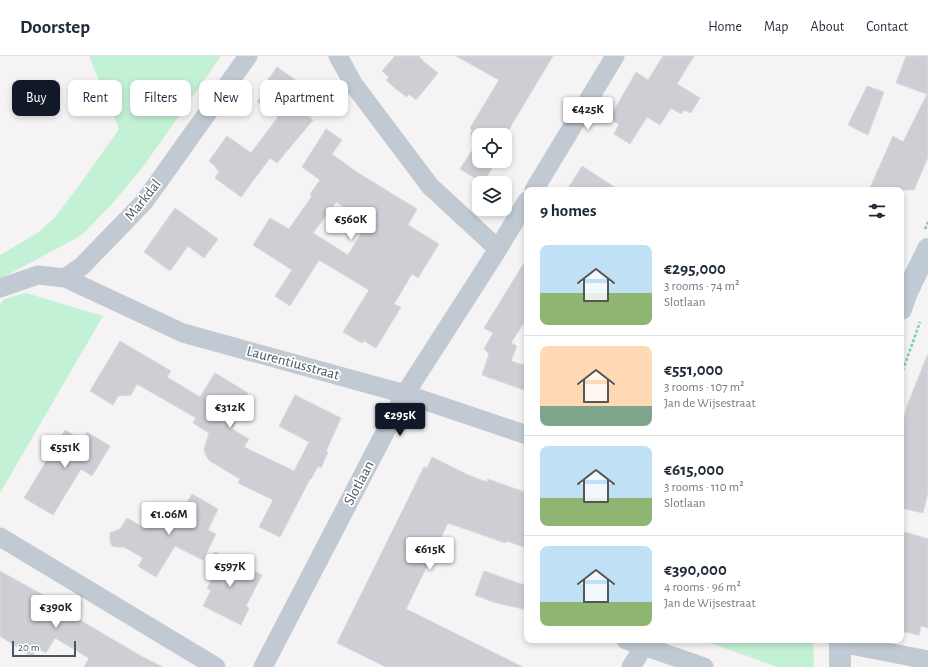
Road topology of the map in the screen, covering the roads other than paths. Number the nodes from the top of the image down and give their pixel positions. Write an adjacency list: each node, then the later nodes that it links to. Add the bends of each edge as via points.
1 (248, 56): 8 (street, Markdal, via 144,202 82,266)
2 (338, 56): 6 (street, via 354,85 430,186)
3 (615, 56): 4 (street)
4 (536, 187)
5 (524, 206): 6 (street, Slotlaan)
6 (498, 249): 11 (street, Slotlaan)
7 (928, 249): 10 (main road)
8 (65, 278): 9 (street, via 38,275); 11 (street, Laurentiusstraat, via 184,334)
9 (0, 288)
10 (904, 300)
11 (405, 394): 12 (street, Laurentiusstraat); 19 (street, Slotlaan)
12 (524, 434)
13 (0, 537): 18 (street)
14 (635, 643): 20 (street); 21 (street)
15 (840, 643): 22 (main road)
16 (849, 643): 17 (street)
17 (928, 660)
18 (216, 667)
19 (262, 667)
20 (631, 667)
21 (704, 667)
22 (840, 667)

